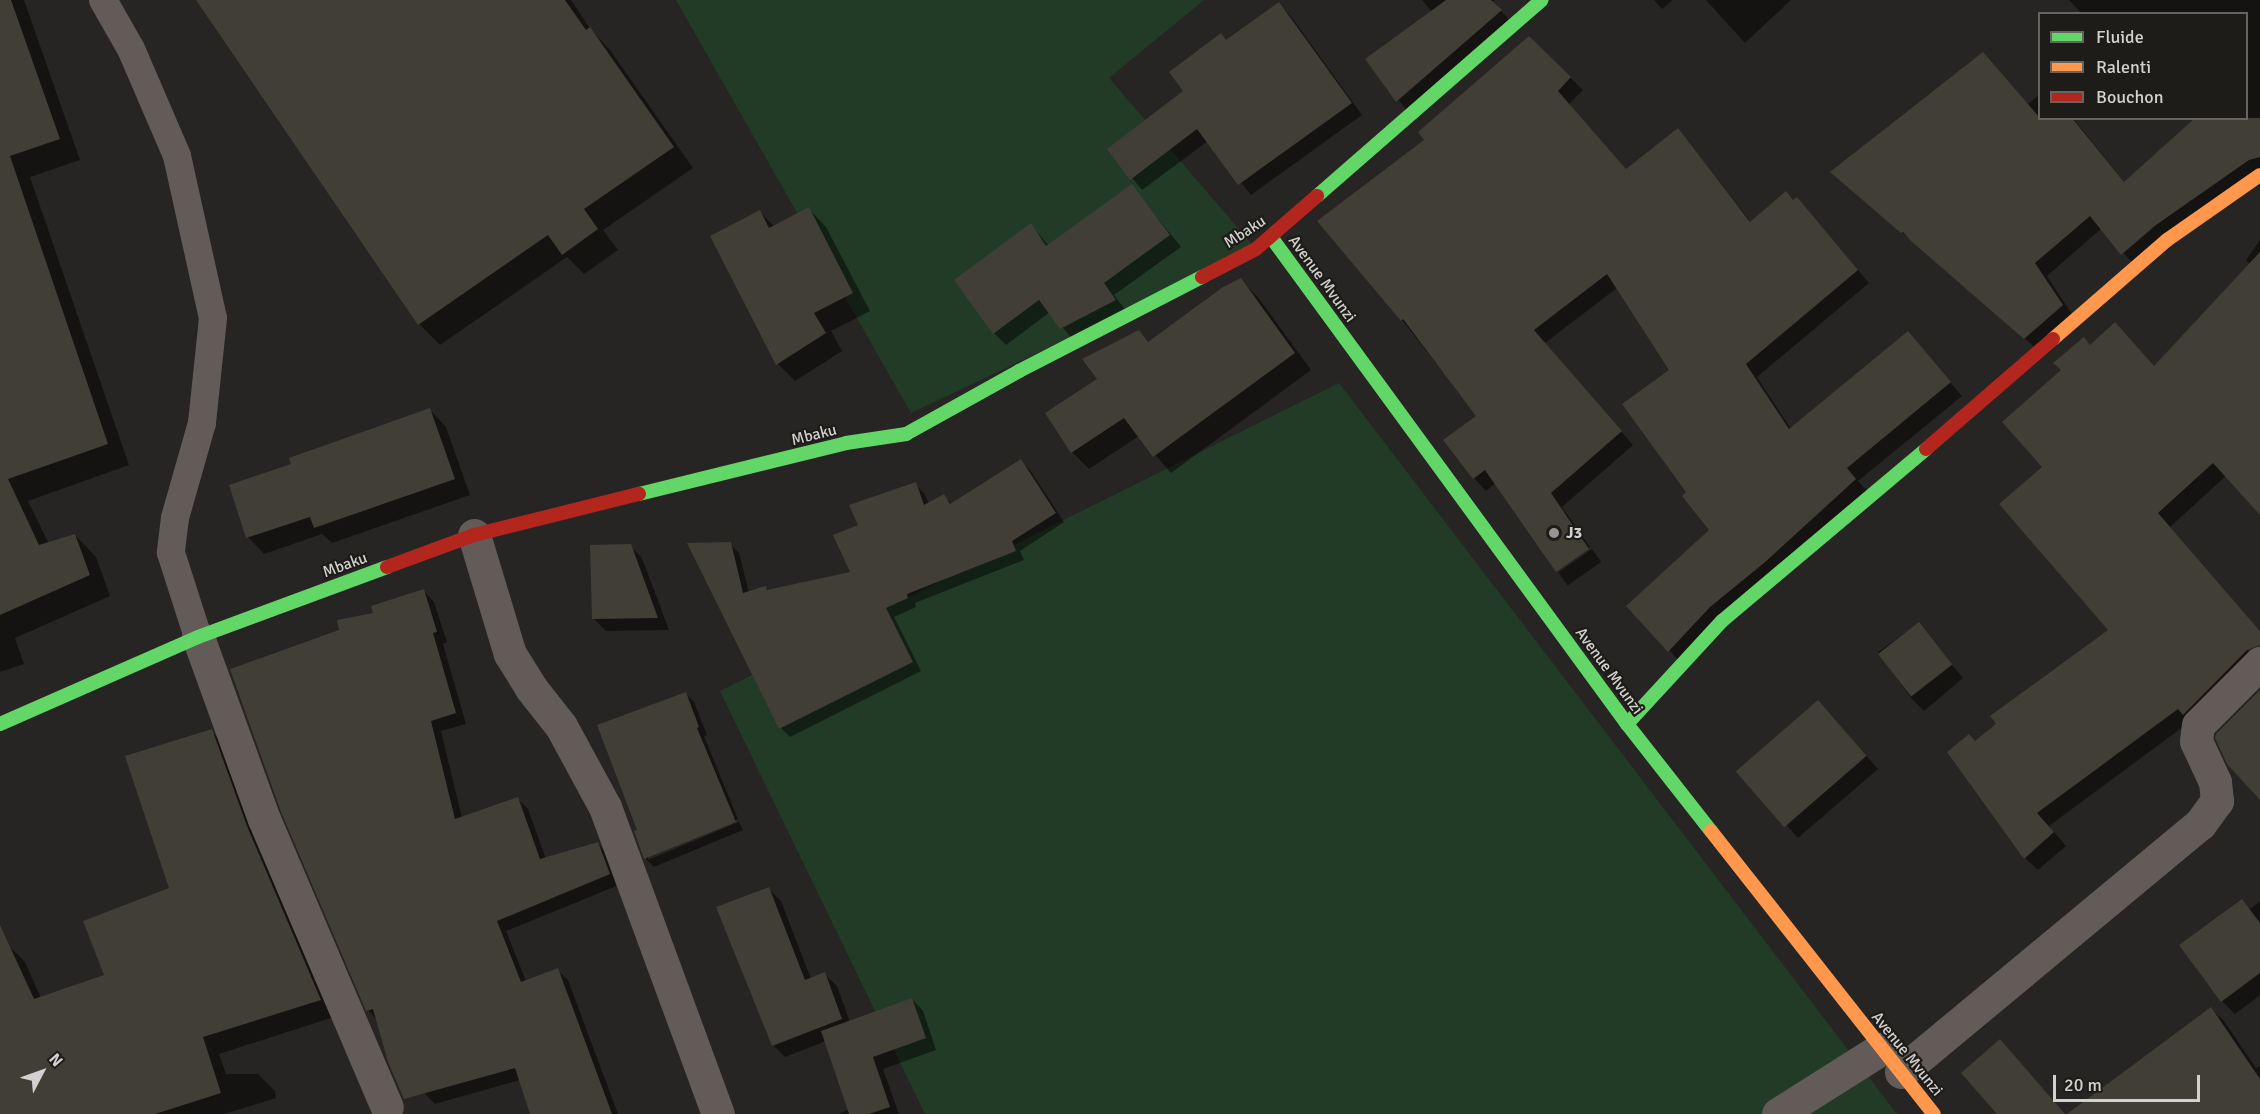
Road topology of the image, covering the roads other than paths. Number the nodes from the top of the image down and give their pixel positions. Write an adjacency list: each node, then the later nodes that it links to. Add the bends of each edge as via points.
1 (103, 0): 6 (lane, via 131,49 177,156 213,318 202,423 175,518 171,553)
2 (1542, 0): 4 (street, Mbaku)
3 (2260, 175): 9 (street, via 2167,240 1722,621)
4 (1271, 237): 5 (street, Mbaku, via 1256,249 906,434 846,443); 9 (street, Avenue Mvunzi)
5 (474, 535): 6 (street, Mbaku); 12 (street, via 510,654 561,726 605,807)
6 (198, 637): 8 (street, Mbaku); 11 (street, via 264,819)
7 (2260, 663): 10 (street, via 2198,725 2196,741 2215,782 2217,801 2200,824)
8 (0, 724)
9 (1628, 724): 10 (street, Avenue Mvunzi)
10 (1891, 1060): 13 (street); 14 (street, Avenue Mvunzi)
11 (387, 1107)
12 (718, 1114)
13 (1778, 1114)
14 (1934, 1114)

